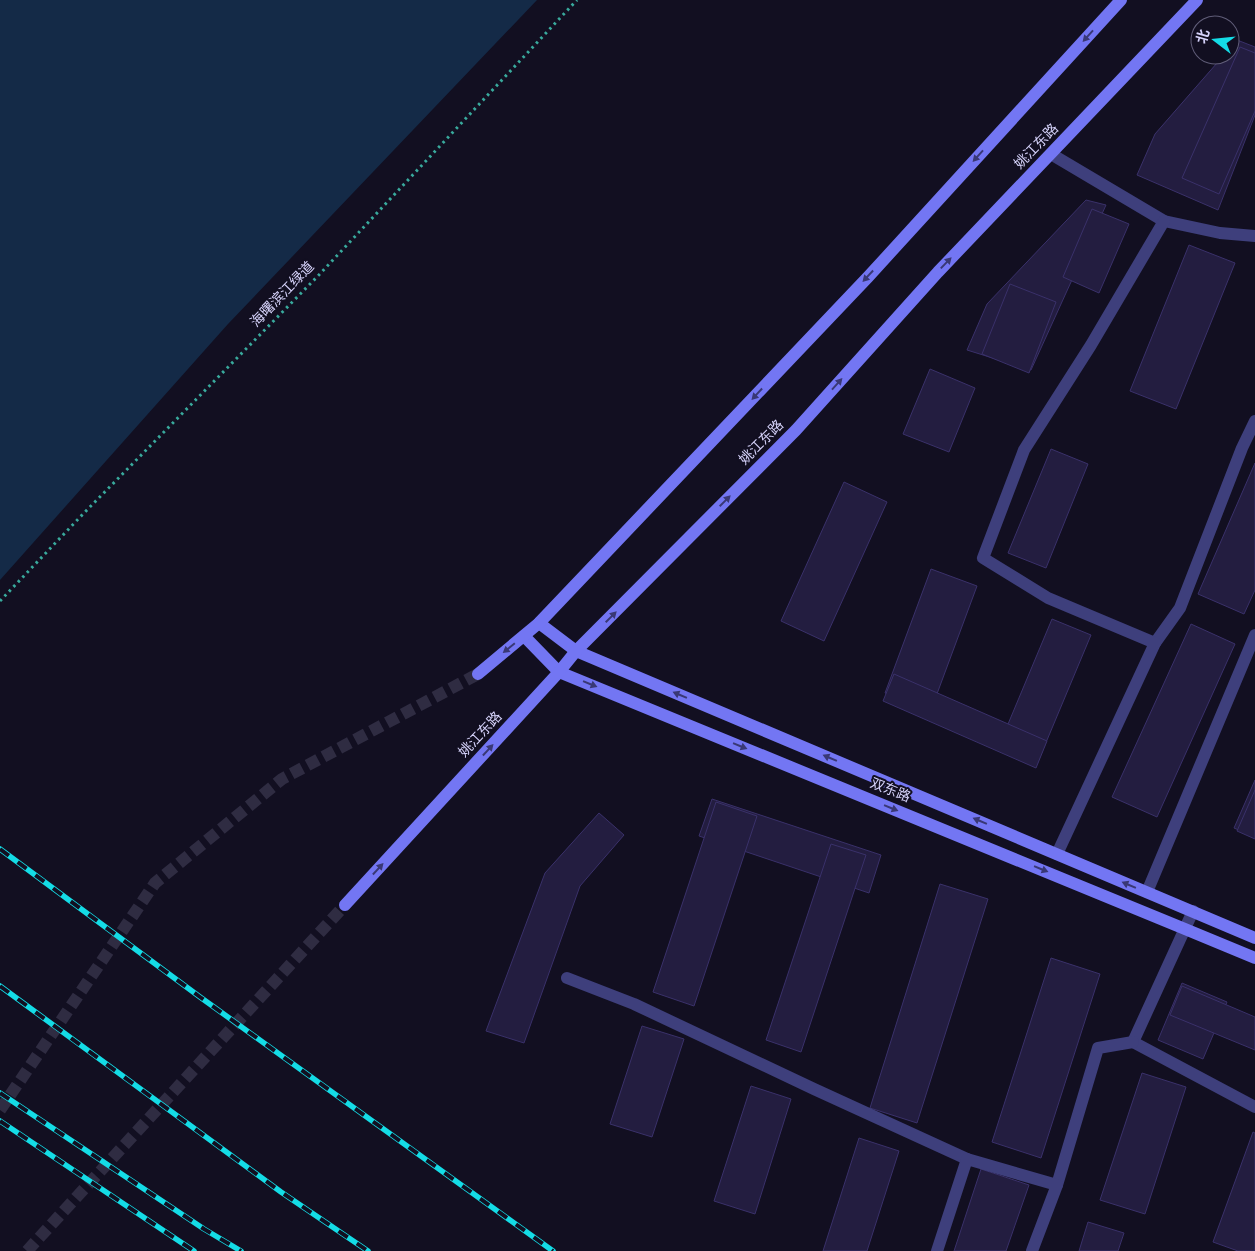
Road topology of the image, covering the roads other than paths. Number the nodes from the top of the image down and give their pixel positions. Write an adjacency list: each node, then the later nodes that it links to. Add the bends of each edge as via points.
1 (1121, 0): 7 (main road, one-way to 7, via 861,284)
2 (1197, 0): 3 (main road, 姚江东路)
3 (1051, 154): 4 (lane); 11 (main road, 姚江东路, one-way to 3, via 796,430 938,272)
4 (1164, 221): 5 (lane, via 1220,233); 10 (lane, via 1024,450 982,558 1048,598)
5 (1255, 236)
6 (1255, 421): 10 (lane, via 1180,608)
7 (539, 623): 9 (main road); 11 (main road, 双东路)
8 (1255, 635): 15 (lane)
9 (524, 636): 12 (main road, 双东路); 13 (main road, one-way to 13)
10 (1155, 643): 14 (lane)
11 (576, 651): 12 (main road, 姚江东路); 14 (main road, 双东路, one-way to 11)
12 (560, 672): 16 (main road, 姚江东路, one-way to 12); 18 (main road, 双东路, one-way to 18)
13 (478, 674)
14 (1057, 854): 15 (main road, 双东路, one-way to 14)
15 (1147, 892): 17 (main road, 双东路)
16 (345, 905)
17 (1193, 912): 18 (lane); 19 (main road, 双东路)
18 (1185, 928): 20 (main road, 双东路); 22 (lane)
19 (1255, 938)
20 (1255, 958)
21 (567, 978): 24 (lane, via 634,1004)
22 (1133, 1042): 23 (lane); 25 (lane, via 1098,1048)
23 (1255, 1107)
24 (967, 1159): 25 (lane); 26 (lane)
25 (1057, 1185): 27 (lane)
26 (937, 1251)
27 (1032, 1251)

